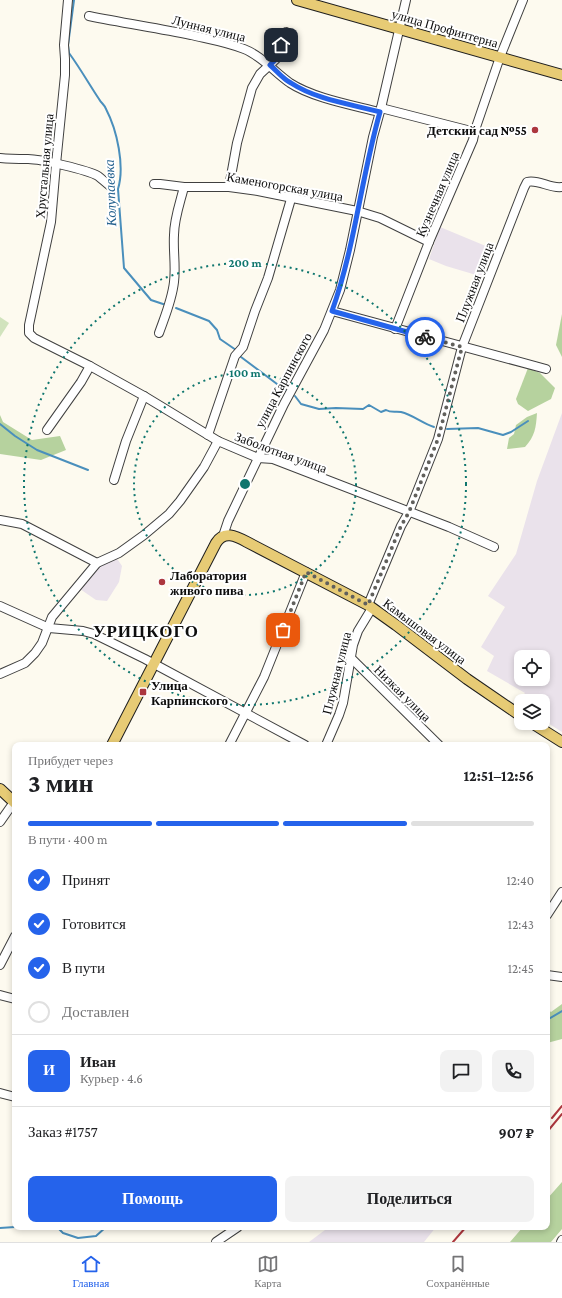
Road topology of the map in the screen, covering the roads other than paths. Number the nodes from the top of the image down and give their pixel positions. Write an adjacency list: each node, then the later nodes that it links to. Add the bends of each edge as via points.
1 (68, 0): 14 (street, Хрустальная улица, via 64,45 65,75)
2 (300, 0): 6 (main road, улица Профинтерна)
3 (406, 0): 6 (street, улица Карпинского)
4 (523, 0): 8 (street, Кузнечная улица)
5 (89, 16): 9 (street, Лунная улица, via 218,41 244,49)
6 (399, 28): 8 (main road, улица Профинтерна); 11 (street, улица Карпинского)
7 (286, 32): 9 (street, via 276,59)
8 (500, 57): 10 (main road, улица Профинтерна); 12 (street, Кузнечная улица)
9 (270, 65): 11 (street, Лунная улица, via 305,91); 18 (street, via 260,74 252,88 237,143)
10 (562, 75)
11 (380, 110): 12 (street, Лунная улица); 21 (street, улица Карпинского)
12 (475, 132): 22 (street, Кузнечная улица)
13 (0, 158): 14 (street)
14 (56, 164): 16 (street, via 98,176); 25 (street, Хрустальная улица, via 51,222)
15 (154, 184): 17 (street, Каменогорская улица)
16 (110, 186)
17 (184, 187): 18 (street, Каменогорская улица); 26 (street, via 173,236 174,283 170,304)
18 (229, 187): 20 (street, Каменогорская улица)
19 (562, 188): 27 (street, Плужная улица, via 527,182)
20 (291, 199): 21 (street, Каменогорская улица); 32 (street, via 268,278 243,347 236,356)
21 (357, 211): 22 (street, Каменогорская улица, via 380,218); 23 (street, улица Карпинского, via 340,290)
22 (429, 242): 24 (street, Кузнечная улица)
23 (332, 311): 24 (street); 34 (street, улица Карпинского)
24 (396, 328): 27 (street)
25 (29, 333): 28 (street, Заболотная улица, via 34,338)
26 (159, 333)
27 (462, 347): 29 (street); 36 (street, Плужная улица, via 438,439)
28 (90, 366): 30 (street, Заболотная улица); 31 (street)
29 (546, 368)
30 (144, 396): 32 (street, Заболотная улица); 35 (street)
31 (47, 430)
32 (208, 435): 33 (street, Заболотная улица)
33 (218, 441): 34 (street, Заболотная улица); 40 (street, via 204,467 169,514 118,553)
34 (258, 458): 36 (street, Заболотная улица, via 273,459); 38 (street, улица Карпинского)
35 (114, 480)
36 (409, 512): 39 (street, Заболотная улица); 43 (street, Плужная улица, via 401,526)
37 (0, 520): 40 (street, via 22,524)
38 (223, 536): 41 (main road, Камышовая улица, via 236,536); 46 (main road, улица Карпинского, via 216,543)
39 (494, 547)
40 (97, 563): 44 (street, via 52,617)
41 (306, 572): 43 (main road, Камышовая улица); 49 (street)
42 (0, 606): 44 (street)
43 (370, 606): 45 (street, Плужная улица, via 358,631); 48 (main road, Камышовая улица)
44 (49, 628): 46 (street, via 94,634); 47 (street, via 42,643 25,663)
45 (350, 657): 54 (street, Плужная улица, via 343,702); 55 (street, Низкая улица)
46 (154, 663): 49 (street); 51 (main road, улица Карпинского)
47 (0, 674)
48 (514, 711)
49 (247, 713): 52 (street); 53 (street)
50 (543, 730): 56 (main road)
51 (114, 742)
52 (231, 742)
53 (300, 742)
54 (327, 742)
55 (436, 742)
56 (562, 742)
57 (0, 789): 58 (main road)
58 (12, 799)
59 (12, 806): 60 (street)
60 (0, 822)
61 (562, 892): 62 (street)
62 (550, 910)
63 (12, 942): 64 (street)
64 (0, 965)
65 (550, 975): 66 (street)
66 (562, 977)
67 (0, 994): 68 (street)
68 (12, 998)
69 (0, 1093): 70 (street)
70 (12, 1096)
71 (234, 1230): 72 (street)
72 (216, 1242)

